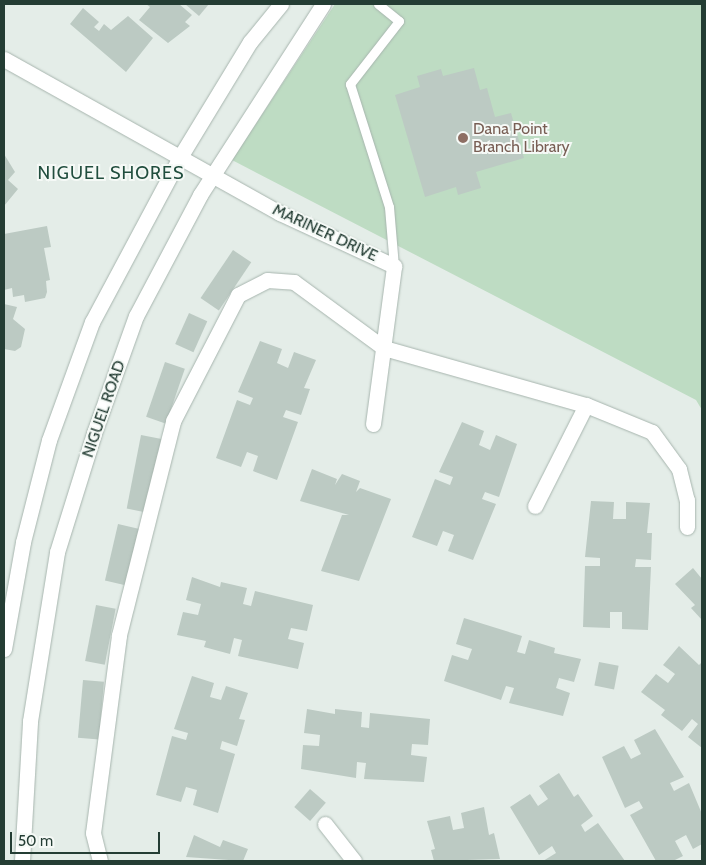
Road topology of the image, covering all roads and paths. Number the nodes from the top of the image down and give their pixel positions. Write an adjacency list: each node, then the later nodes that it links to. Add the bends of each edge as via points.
1 (281, 4): 5 (street, via 250,42)
2 (323, 4): 6 (street, NIGUEL ROAD)
3 (378, 4): 7 (lane, via 399,21 350,84 389,207)
4 (4, 58): 5 (street, MARINER DRIVE)
5 (180, 157): 6 (street, MARINER DRIVE); 13 (street, via 92,322 49,440 23,542)
6 (212, 174): 7 (street, MARINER DRIVE, via 280,213); 15 (street, NIGUEL ROAD, via 136,316 58,552 30,721)
7 (394, 266): 8 (street, MARINER DRIVE)
8 (384, 348): 9 (street); 10 (street, MARINER DRIVE); 16 (street, via 294,282 267,280 238,296 173,421 119,635 93,833)
9 (586, 405): 11 (street); 12 (street, via 652,432 679,469 687,500)
10 (374, 424)
11 (535, 506)
12 (687, 527)
13 (4, 649)
14 (325, 824): 17 (street)
15 (22, 861)
16 (100, 861)
17 (354, 861)

